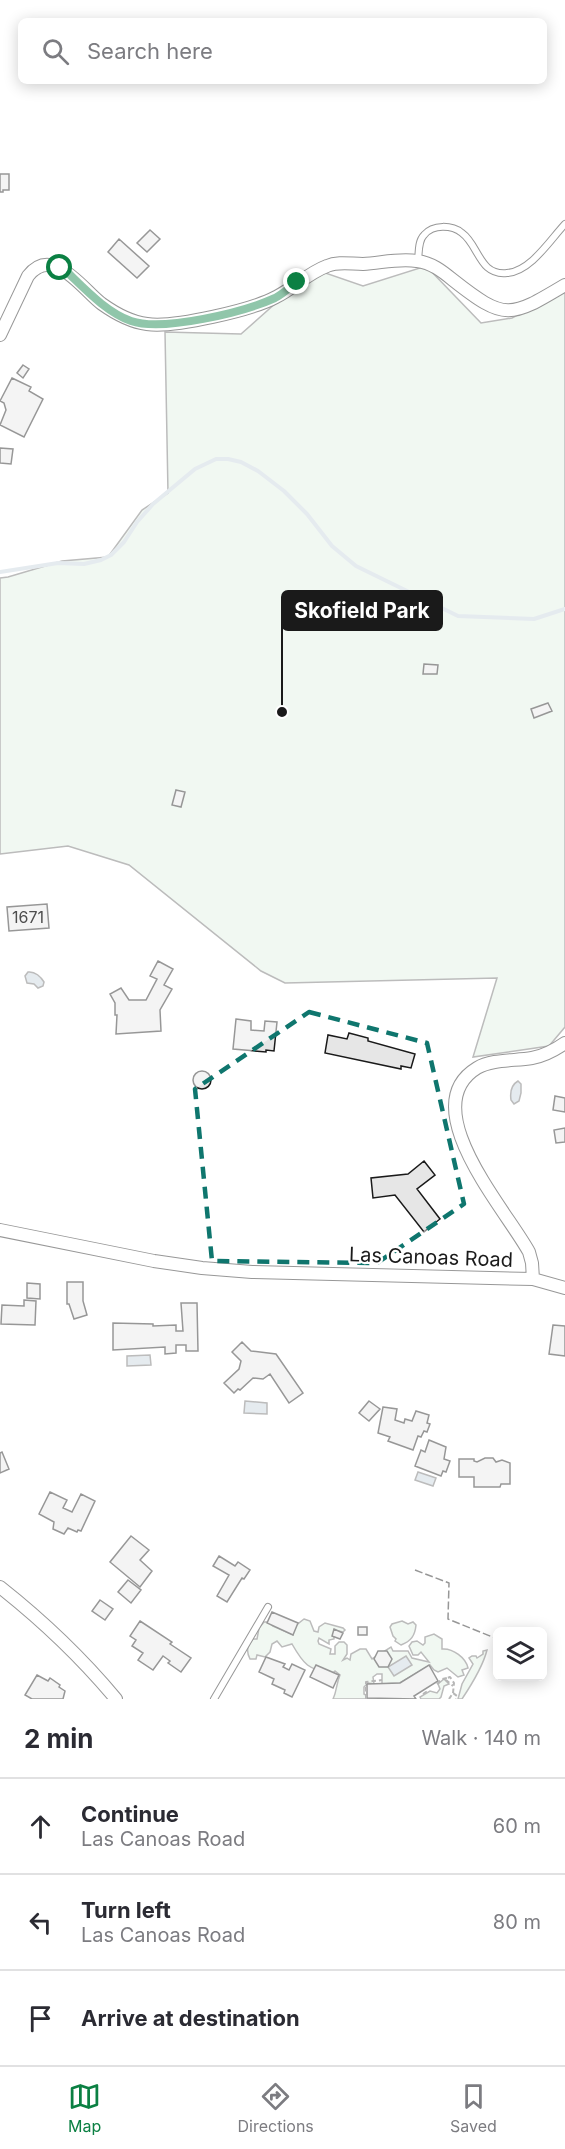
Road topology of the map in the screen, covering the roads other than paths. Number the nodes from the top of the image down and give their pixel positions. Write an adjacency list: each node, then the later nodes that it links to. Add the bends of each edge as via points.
1 (565, 224): 2 (lane, via 516,271 499,273 489,269 464,234 448,227 423,235)
2 (418, 261): 3 (street, via 439,268 488,306 503,310 527,307); 4 (street, via 328,265 265,301 207,318 162,324 131,321 101,304 66,271 41,266 28,276)
3 (565, 285)
4 (0, 336)
5 (565, 1043): 7 (street, Las Canoas Road, via 540,1056 476,1069 462,1083 455,1103 461,1139 529,1252)
6 (0, 1230): 7 (street, Las Canoas Road, via 202,1268)
7 (533, 1279): 8 (street)
8 (565, 1288)
9 (0, 1587): 11 (street, via 40,1619)
10 (268, 1607): 12 (lane)
11 (116, 1699)
12 (214, 1699)

